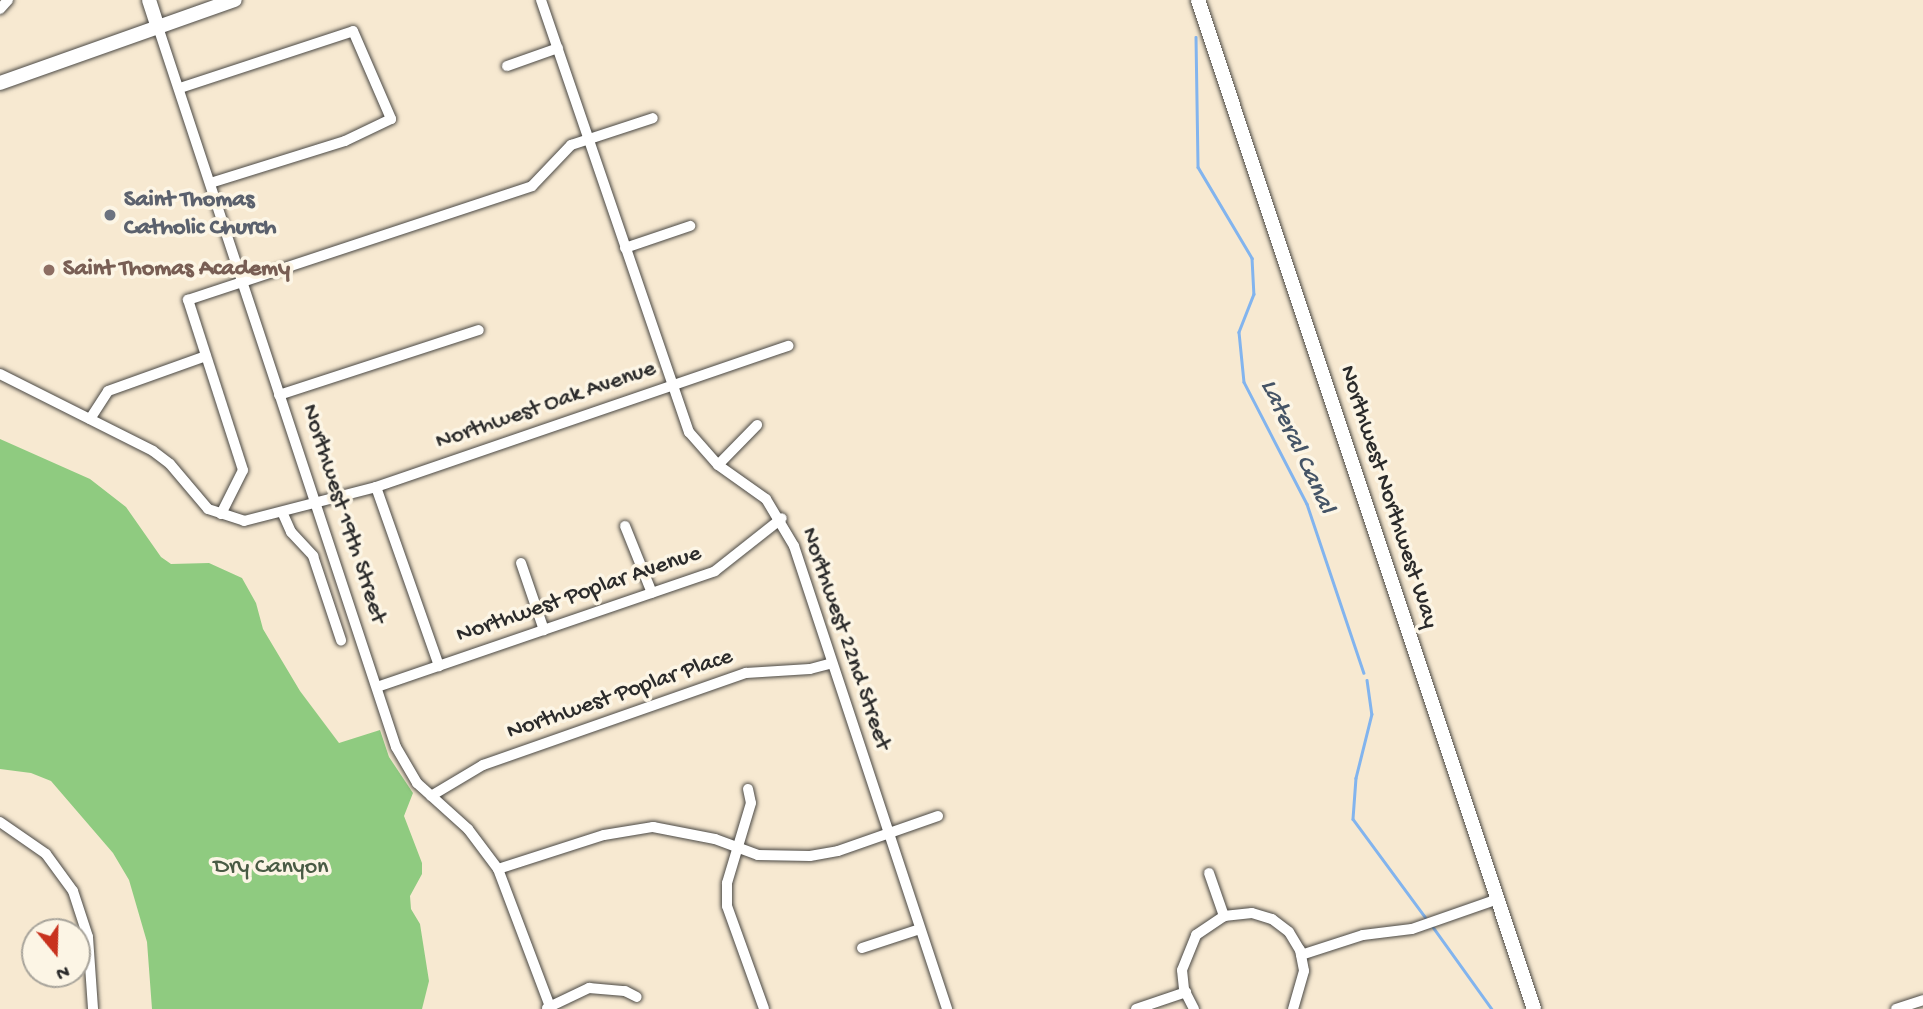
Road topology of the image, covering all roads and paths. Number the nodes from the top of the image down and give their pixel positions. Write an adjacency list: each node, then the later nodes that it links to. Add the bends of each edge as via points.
1 (8, 0): 6 (street)
2 (149, 0): 7 (street, Northwest 19th Street)
3 (235, 0): 7 (street)
4 (541, 0): 8 (street, Northwest 22nd Street)
5 (1198, 0): 48 (street, Northwest Northwest Way)
6 (0, 9)
7 (158, 27): 10 (street); 11 (street, Northwest 19th Street)
8 (558, 48): 9 (street); 13 (street, Northwest 22nd Street)
9 (507, 66)
10 (0, 83)
11 (180, 88): 14 (street, Northwest 19th Street); 14 (street, via 353,31 390,119 334,145)
12 (653, 118): 13 (street)
13 (589, 139): 16 (street, Northwest 22nd Street); 17 (street, via 571,145 532,186)
14 (210, 183): 17 (street, Northwest 19th Street)
15 (690, 226): 16 (street)
16 (625, 248): 22 (street, Northwest 22nd Street)
17 (242, 280): 20 (street, via 188,300); 23 (street, Northwest 19th Street)
18 (479, 330): 23 (street)
19 (789, 346): 22 (street, Northwest Oak Avenue)
20 (206, 356): 24 (street, via 108,391); 29 (street, via 243,470)
21 (0, 374): 24 (street)
22 (671, 385): 26 (street, Northwest 22nd Street, via 689,432); 27 (street, Northwest Oak Avenue)
23 (279, 396): 28 (street, Northwest 19th Street)
24 (90, 419): 29 (street, via 153,451 170,464 198,500)
25 (757, 425): 26 (street)
26 (718, 465): 31 (street, Northwest 22nd Street, via 766,499)
27 (376, 486): 28 (street, Northwest Oak Avenue); 38 (street)
28 (315, 502): 30 (street, Northwest Oak Avenue); 39 (street, Northwest 19th Street)
29 (221, 514): 30 (street, Northwest Oak Avenue, via 244,522)
30 (283, 514): 36 (street, via 291,532 313,556)
31 (782, 518): 34 (street, Northwest Poplar Avenue, via 715,571); 37 (street, Northwest 22nd Street)
32 (625, 526): 34 (street)
33 (521, 563): 35 (street)
34 (652, 593): 35 (street, Northwest Poplar Avenue)
35 (544, 630): 38 (street, Northwest Poplar Avenue)
36 (341, 640)
37 (832, 663): 41 (street, Northwest Poplar Place, via 746,673 483,765); 44 (street, Northwest 22nd Street)
38 (439, 666): 39 (street, Northwest Poplar Avenue)
39 (377, 687): 41 (street, Northwest 19th Street, via 405,766)
40 (748, 789): 45 (street, via 751,803)
41 (431, 796): 46 (street, Northwest 19th Street, via 468,829)
42 (938, 816): 44 (street)
43 (0, 822): 50 (street, via 18,831 61,872 74,891)
44 (889, 834): 45 (street, via 810,856 758,855); 51 (street, Northwest 22nd Street)
45 (737, 848): 46 (street, via 653,827 604,835); 60 (street, via 727,883 727,906)
46 (498, 869): 58 (street, Northwest 19th Street)
47 (1209, 873): 49 (street)
48 (1498, 899): 53 (street, via 1412,929 1363,935); 65 (street, Northwest Northwest Way)
49 (1224, 916): 53 (street, via 1252,913 1272,919 1289,932); 55 (street, via 1196,935 1186,952 1182,970)
50 (82, 918)
51 (920, 929): 52 (street); 61 (street, Northwest 22nd Street)
52 (862, 948)
53 (1301, 955): 64 (street, via 1302,992)
54 (91, 980): 59 (street)
55 (1186, 992): 62 (street); 63 (street)
56 (638, 997): 58 (street, via 625,991 589,988)
57 (1923, 1000): 66 (street)
58 (549, 1008)
59 (93, 1009)
60 (764, 1009)
61 (947, 1009)
62 (1136, 1009)
63 (1194, 1009)
64 (1293, 1009)
65 (1534, 1009)
66 (1896, 1009)

